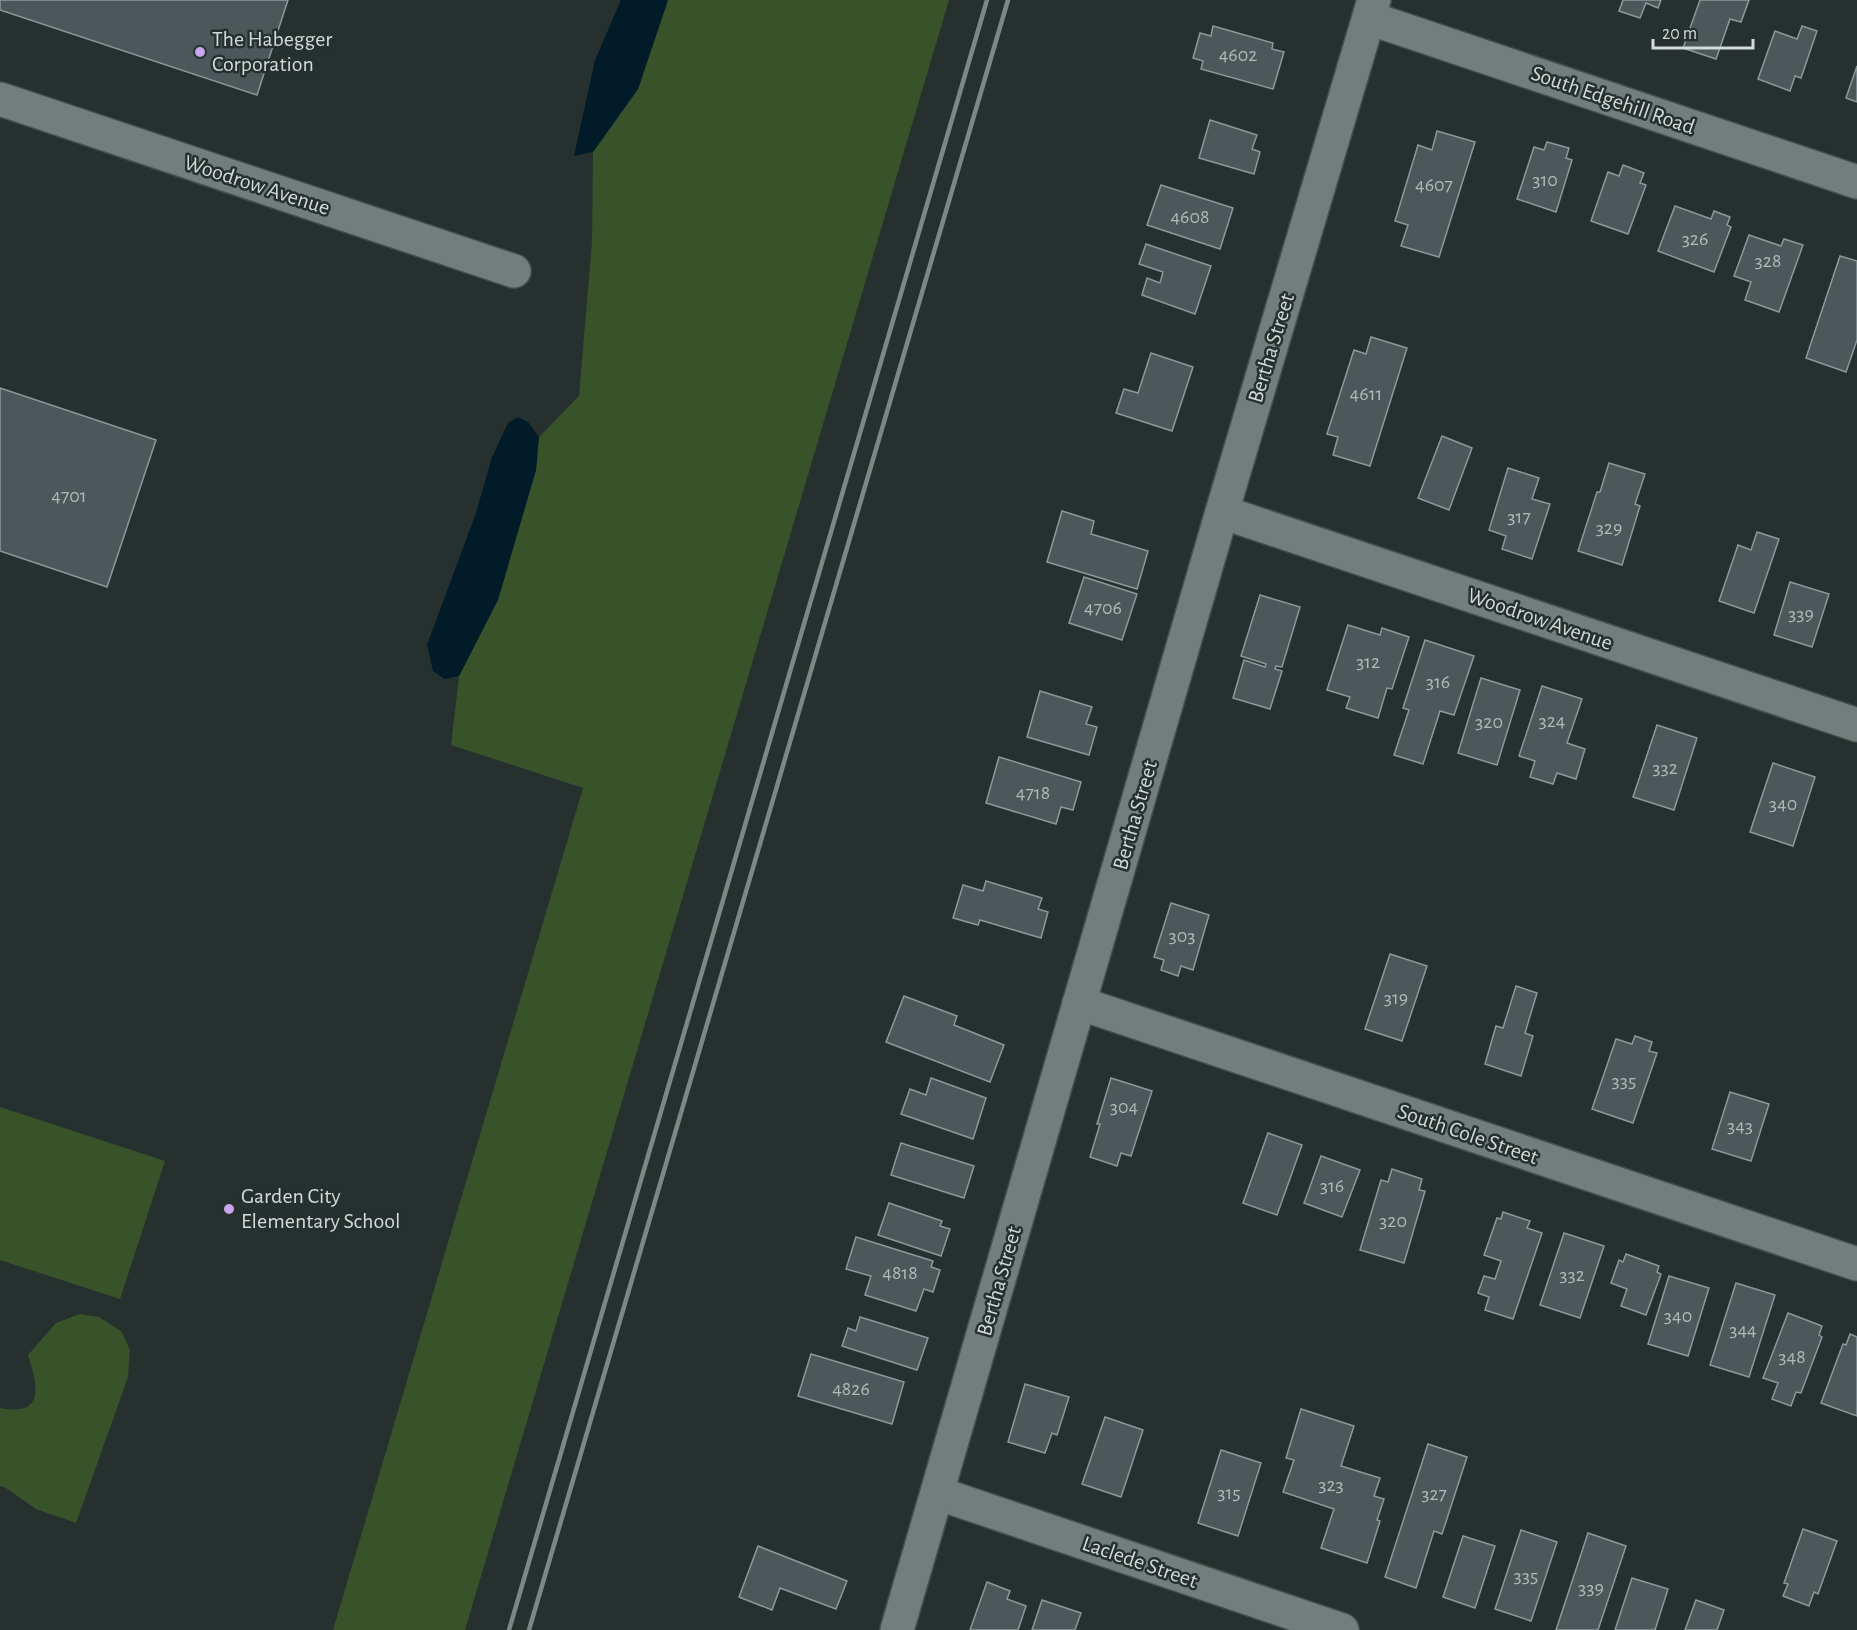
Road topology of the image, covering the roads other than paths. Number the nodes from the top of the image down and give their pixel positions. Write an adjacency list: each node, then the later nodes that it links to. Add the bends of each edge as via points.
1 (1372, 9): 3 (street, South Edgehill Road); 5 (street, Bertha Street)
2 (0, 99): 4 (street, Woodrow Avenue)
3 (1857, 182)
4 (514, 271)
5 (1222, 512): 6 (street, Woodrow Avenue); 7 (street, Bertha Street)
6 (1857, 725)
7 (1079, 1003): 8 (street, South Cole Street); 9 (street, Bertha Street)
8 (1857, 1264)
9 (937, 1493): 10 (street, Bertha Street); 11 (street, Laclede Street)
10 (897, 1630)
11 (1342, 1630)

